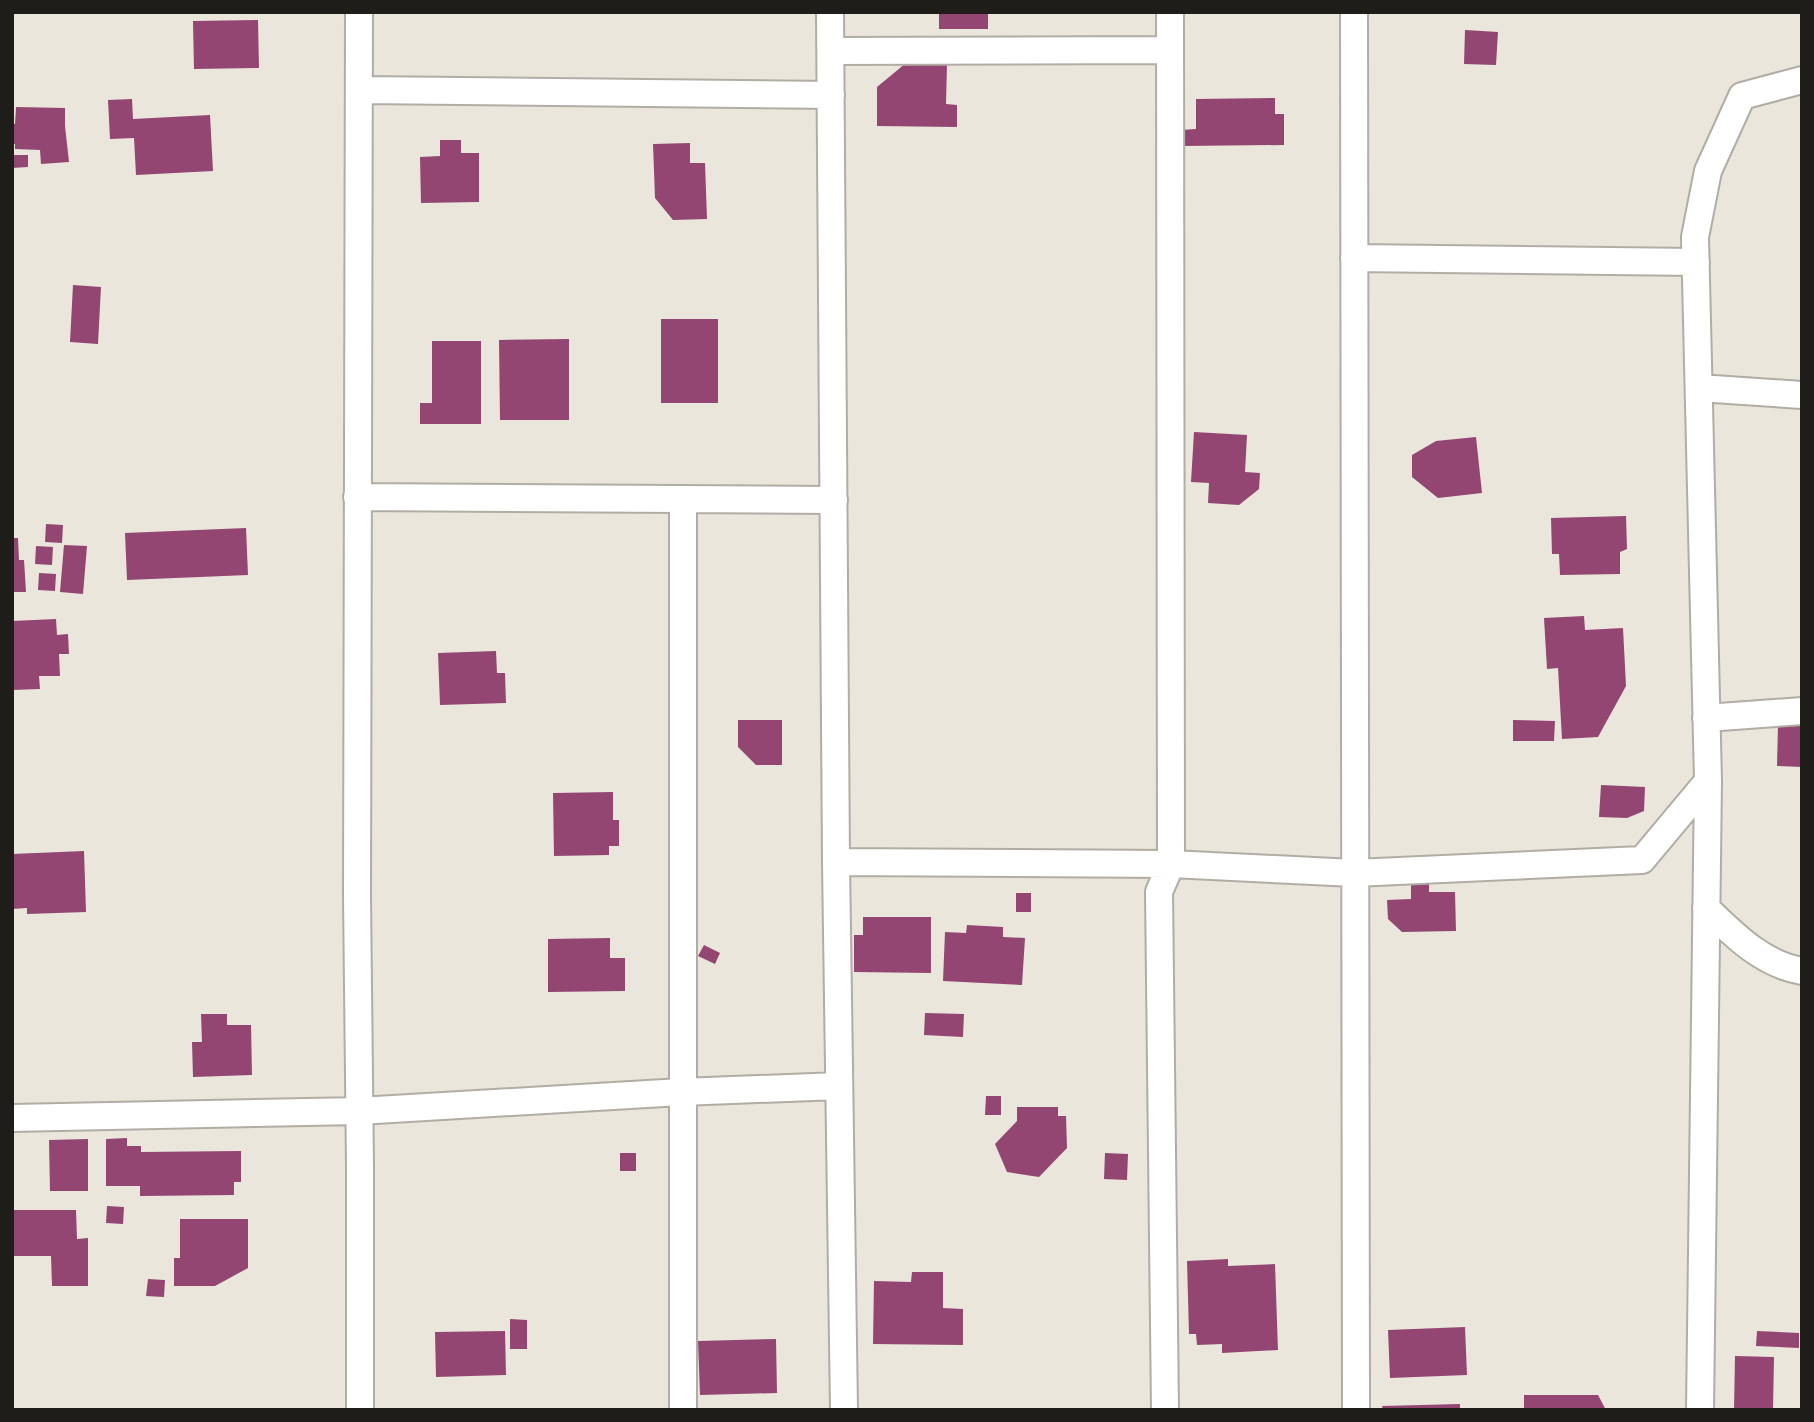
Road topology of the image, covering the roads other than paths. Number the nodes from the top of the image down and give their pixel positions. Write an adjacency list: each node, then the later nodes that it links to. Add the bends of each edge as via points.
1 (359, 12): 8 (street)
2 (830, 12): 6 (street)
3 (1170, 12): 5 (street)
4 (1354, 12): 10 (street)
5 (1170, 50): 6 (street); 21 (street)
6 (831, 51): 9 (street)
7 (1802, 80): 11 (street, via 1742,96 1708,171 1695,237)
8 (361, 90): 9 (street); 14 (street)
9 (831, 95): 16 (street)
10 (1354, 258): 11 (street); 22 (street)
11 (1696, 262): 12 (street)
12 (1699, 388): 13 (street); 18 (street)
13 (1802, 395)
14 (357, 497): 15 (street); 27 (street)
15 (683, 499): 16 (street); 26 (street)
16 (834, 500): 20 (street)
17 (1802, 711): 18 (street)
18 (1706, 718): 19 (street)
19 (1708, 781): 22 (street, via 1642,859); 23 (street)
20 (836, 862): 21 (street); 25 (street)
21 (1171, 864): 22 (street); 32 (street, via 1159,892)
22 (1354, 873): 33 (street)
23 (1706, 908): 24 (street, via 1748,949); 34 (street)
24 (1802, 971)
25 (839, 1086): 26 (street); 31 (street)
26 (681, 1092): 27 (street); 30 (street)
27 (359, 1111): 28 (street); 29 (street)
28 (12, 1118)
29 (360, 1410)
30 (683, 1410)
31 (844, 1410)
32 (1166, 1410)
33 (1356, 1410)
34 (1700, 1410)

